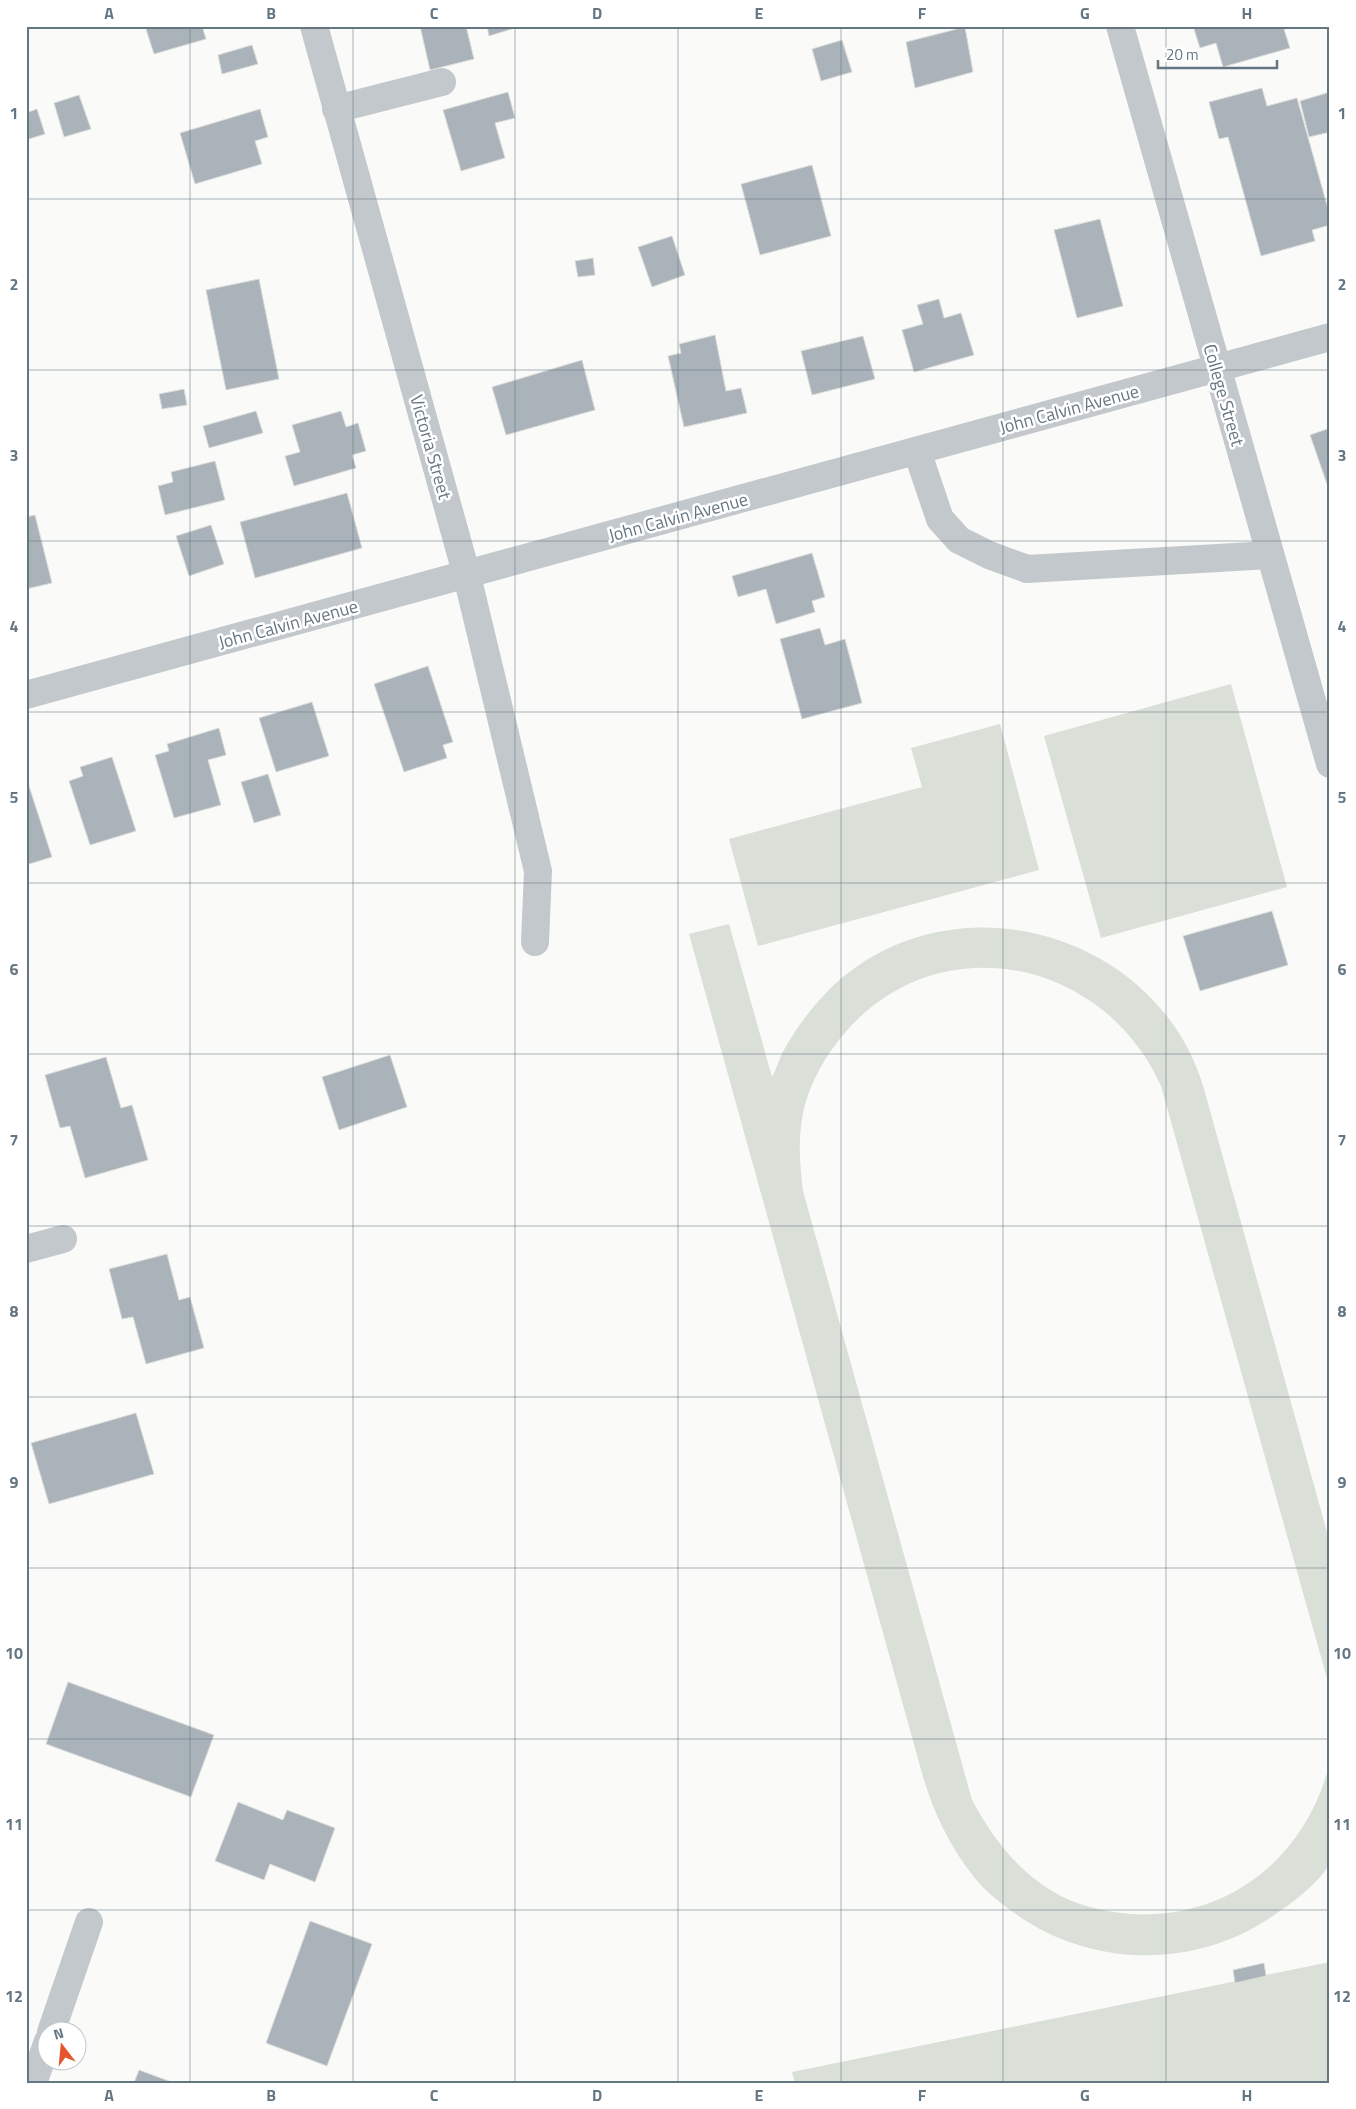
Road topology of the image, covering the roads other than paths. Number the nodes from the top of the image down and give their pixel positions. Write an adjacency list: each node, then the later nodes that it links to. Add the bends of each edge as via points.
1 (314, 26): 4 (street, Victoria Street)
2 (1120, 26): 6 (street, College Street)
3 (442, 82): 4 (street)
4 (336, 108): 9 (street, Victoria Street)
5 (1330, 337): 6 (street, John Calvin Avenue)
6 (1217, 369): 7 (street, John Calvin Avenue); 8 (street, College Street)
7 (917, 451): 8 (street, via 940,520 959,540 1027,569); 9 (street, John Calvin Avenue)
8 (1270, 556): 11 (street, College Street)
9 (467, 576): 10 (street, John Calvin Avenue); 12 (street, Victoria Street, via 538,871)
10 (26, 695)
11 (1330, 764)
12 (534, 942)
13 (63, 1239): 14 (street)
14 (26, 1249)
15 (89, 1922): 16 (street)
16 (54, 2022)
17 (38, 2069): 18 (street)
18 (33, 2083)

